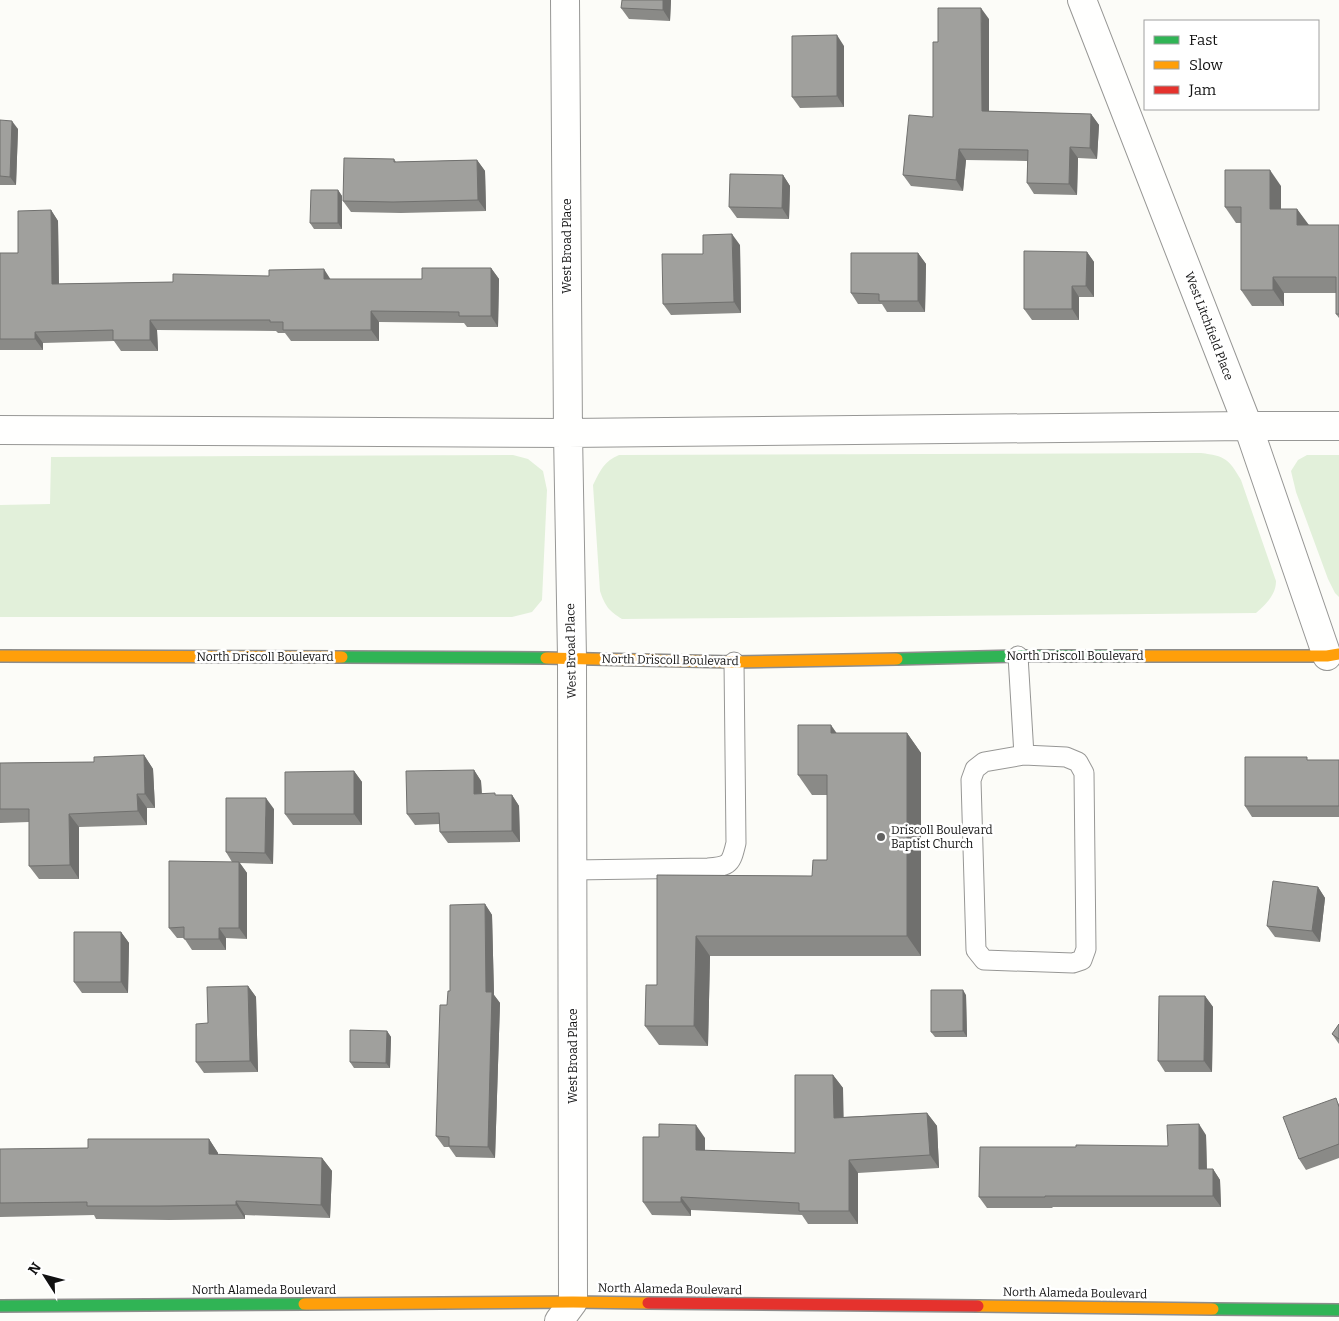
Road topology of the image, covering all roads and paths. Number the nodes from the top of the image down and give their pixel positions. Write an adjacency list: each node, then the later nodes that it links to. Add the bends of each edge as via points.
1 (565, 0): 6 (street, West Broad Place)
2 (1082, 0): 3 (street, West Litchfield Place)
3 (1248, 426): 4 (street); 6 (street); 7 (street, West Litchfield Place)
4 (1339, 426)
5 (0, 430): 6 (street)
6 (568, 434): 10 (street, West Broad Place)
7 (1333, 655): 9 (main road, North Driscoll Boulevard)
8 (0, 656): 10 (main road, North Driscoll Boulevard)
9 (1018, 656): 11 (main road, North Driscoll Boulevard); 12 (lane)
10 (572, 658): 11 (main road, North Driscoll Boulevard); 13 (street, West Broad Place)
11 (734, 662): 13 (lane, via 736,843 732,859 724,867)
12 (1024, 755): 12 (lane, via 984,762 975,769 971,780 976,950 984,960 1073,963 1082,960 1086,949 1084,773 1078,762 1066,757)
13 (573, 870): 16 (street, West Broad Place)
14 (0, 1306): 16 (main road, North Alameda Boulevard)
15 (1339, 1310): 16 (main road, North Alameda Boulevard)
16 (566, 1311)

